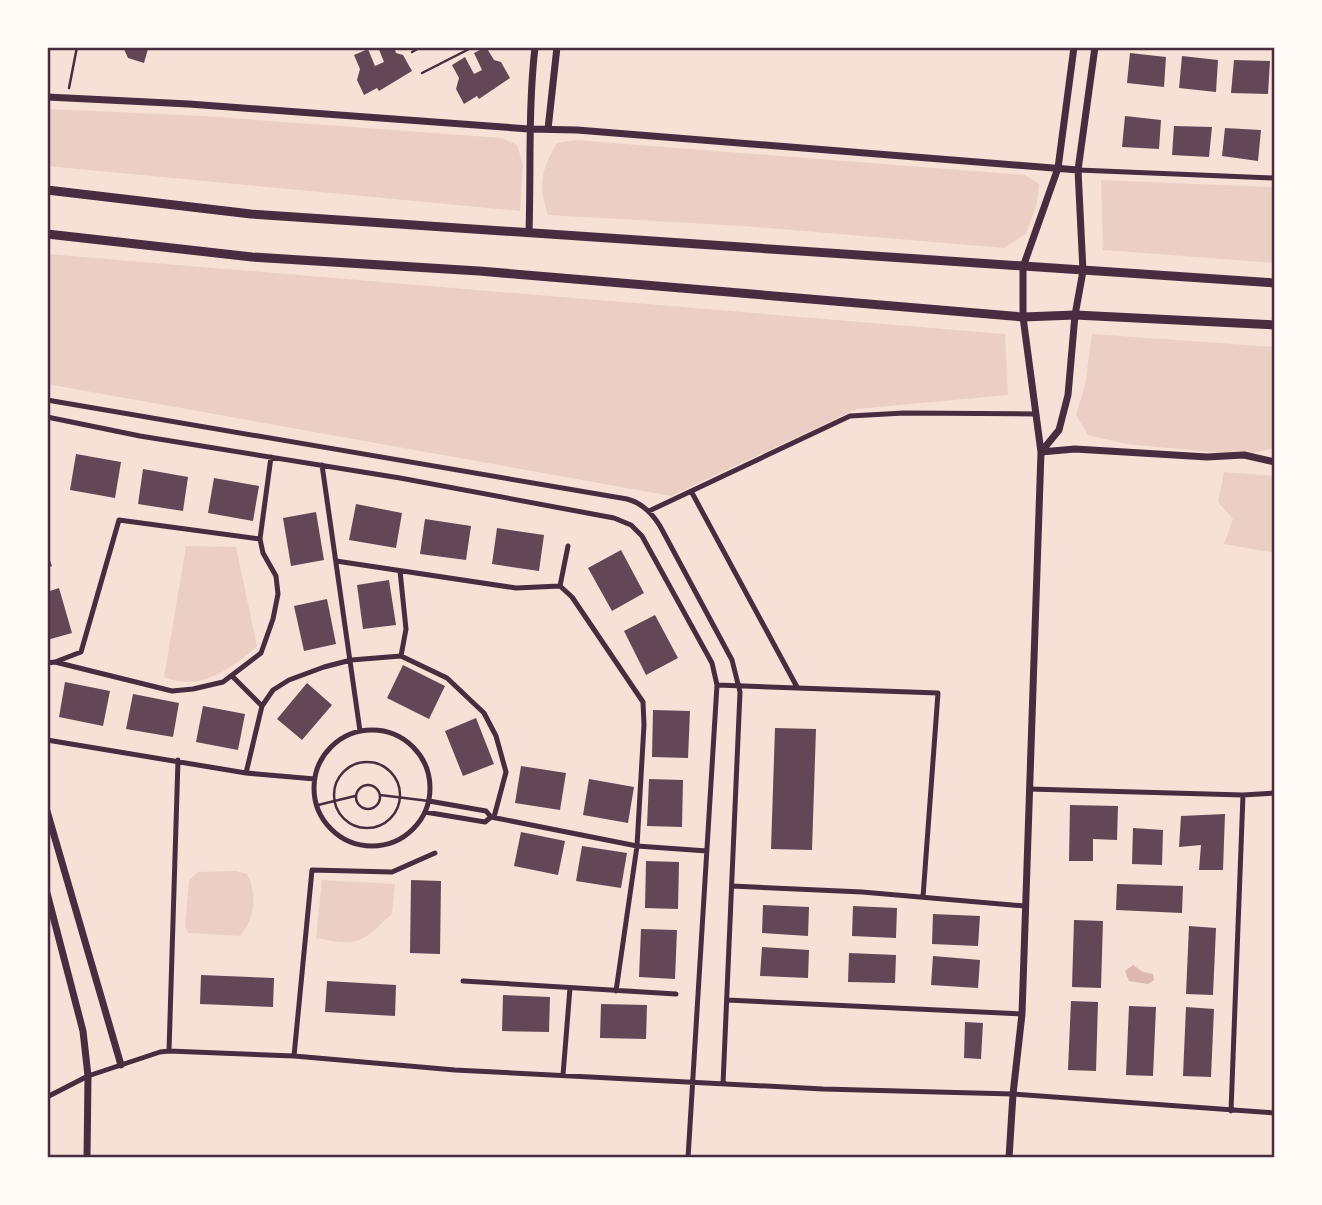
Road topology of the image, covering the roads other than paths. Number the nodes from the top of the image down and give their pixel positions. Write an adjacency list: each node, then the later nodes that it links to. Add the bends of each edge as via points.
1 (534, 47): 6 (street)
2 (557, 47): 7 (street)
3 (1074, 47): 8 (street)
4 (1095, 47): 9 (street)
5 (47, 97): 6 (street)
6 (529, 129): 7 (street); 12 (street)
7 (548, 130): 8 (street)
8 (1058, 168): 9 (street); 14 (street)
9 (1078, 170): 10 (street); 15 (street)
10 (1275, 178)
11 (47, 190): 12 (main road, via 251,214)
12 (529, 233): 14 (main road)
13 (49, 235): 18 (main road, via 252,257 493,272)
14 (1023, 267): 15 (main road); 18 (street)
15 (1083, 271): 16 (main road); 17 (street)
16 (1275, 283)
17 (1075, 315): 18 (main road); 19 (main road); 23 (street, via 1068,395 1059,430)
18 (1023, 317): 21 (street)
19 (1275, 325)
20 (47, 400): 28 (street, via 635,501)
21 (1036, 415): 23 (street); 27 (street, via 850,416)
22 (47, 418): 24 (street)
23 (1041, 452): 25 (street, via 1075,449 1244,455); 48 (street)
24 (271, 457): 26 (street); 29 (street)
25 (1275, 462)
26 (322, 465): 31 (street); 39 (street, via 614,518 631,525 653,555 712,663)
27 (691, 491): 28 (street); 41 (street)
28 (649, 510): 40 (street, via 732,660)
29 (260, 539): 36 (street, via 119,520 81,652); 38 (street, via 276,576 273,619 261,653)
30 (568, 546): 33 (street)
31 (336, 561): 32 (street); 35 (street)
32 (400, 571): 33 (street, via 516,588); 34 (street, via 406,629)
33 (560, 586): 60 (street, via 643,702)
34 (401, 656): 35 (street); 59 (street, via 447,678 484,713 506,772)
35 (351, 660): 42 (street, via 289,680 273,690); 43 (street)
36 (55, 662): 37 (street); 38 (street, via 172,691)
37 (47, 663)
38 (232, 676): 42 (street)
39 (717, 685): 40 (street); 61 (street)
40 (739, 685): 41 (street); 63 (street)
41 (797, 687): 65 (street, via 937,693)
42 (262, 706): 46 (street)
43 (360, 731): 47 (street, via 326,753); 55 (street, via 392,733 418,752 427,767)
44 (47, 740): 45 (street)
45 (178, 760): 46 (street); 73 (street)
46 (246, 773): 47 (street)
47 (315, 779): 56 (street)
48 (1029, 789): 51 (street); 66 (street)
49 (1275, 793): 51 (street)
50 (380, 795): 52 (lane, via 368,785 359,788); 52 (lane, via 378,804 370,809 358,804); 53 (lane)
51 (1243, 795): 82 (street)
52 (356, 796): 54 (lane)
53 (400, 797): 54 (lane, via 390,818 368,827 344,818); 54 (lane, via 390,771 368,762 342,774); 55 (lane)
54 (335, 801): 56 (lane)
55 (429, 801): 58 (street); 59 (street, via 486,811)
56 (318, 805): 58 (street, via 340,836 370,846 402,838)
57 (47, 811): 75 (street)
58 (425, 812): 59 (street, via 485,822)
59 (492, 817): 60 (street)
60 (637, 846): 61 (street); 69 (street)
61 (708, 851): 78 (street)
62 (435, 853): 74 (street, via 392,872 313,870)
63 (732, 886): 65 (street); 71 (street)
64 (47, 893): 77 (street, via 76,1000)
65 (923, 897): 66 (street)
66 (1025, 906): 72 (street)
67 (463, 981): 68 (street)
68 (570, 988): 69 (street); 76 (street)
69 (616, 991): 70 (street)
70 (676, 994)
71 (727, 1000): 72 (street); 79 (street)
72 (1022, 1014): 80 (street)
73 (169, 1051): 74 (street); 75 (street)
74 (294, 1056): 76 (street)
75 (121, 1065): 77 (street)
76 (563, 1075): 78 (street)
77 (88, 1076): 81 (street); 84 (street)
78 (693, 1082): 79 (street); 85 (street)
79 (723, 1084): 80 (street)
80 (1013, 1094): 82 (street); 86 (street)
81 (47, 1097)
82 (1231, 1111): 83 (street)
83 (1275, 1113)
84 (87, 1158)
85 (688, 1158)
86 (1009, 1158)

